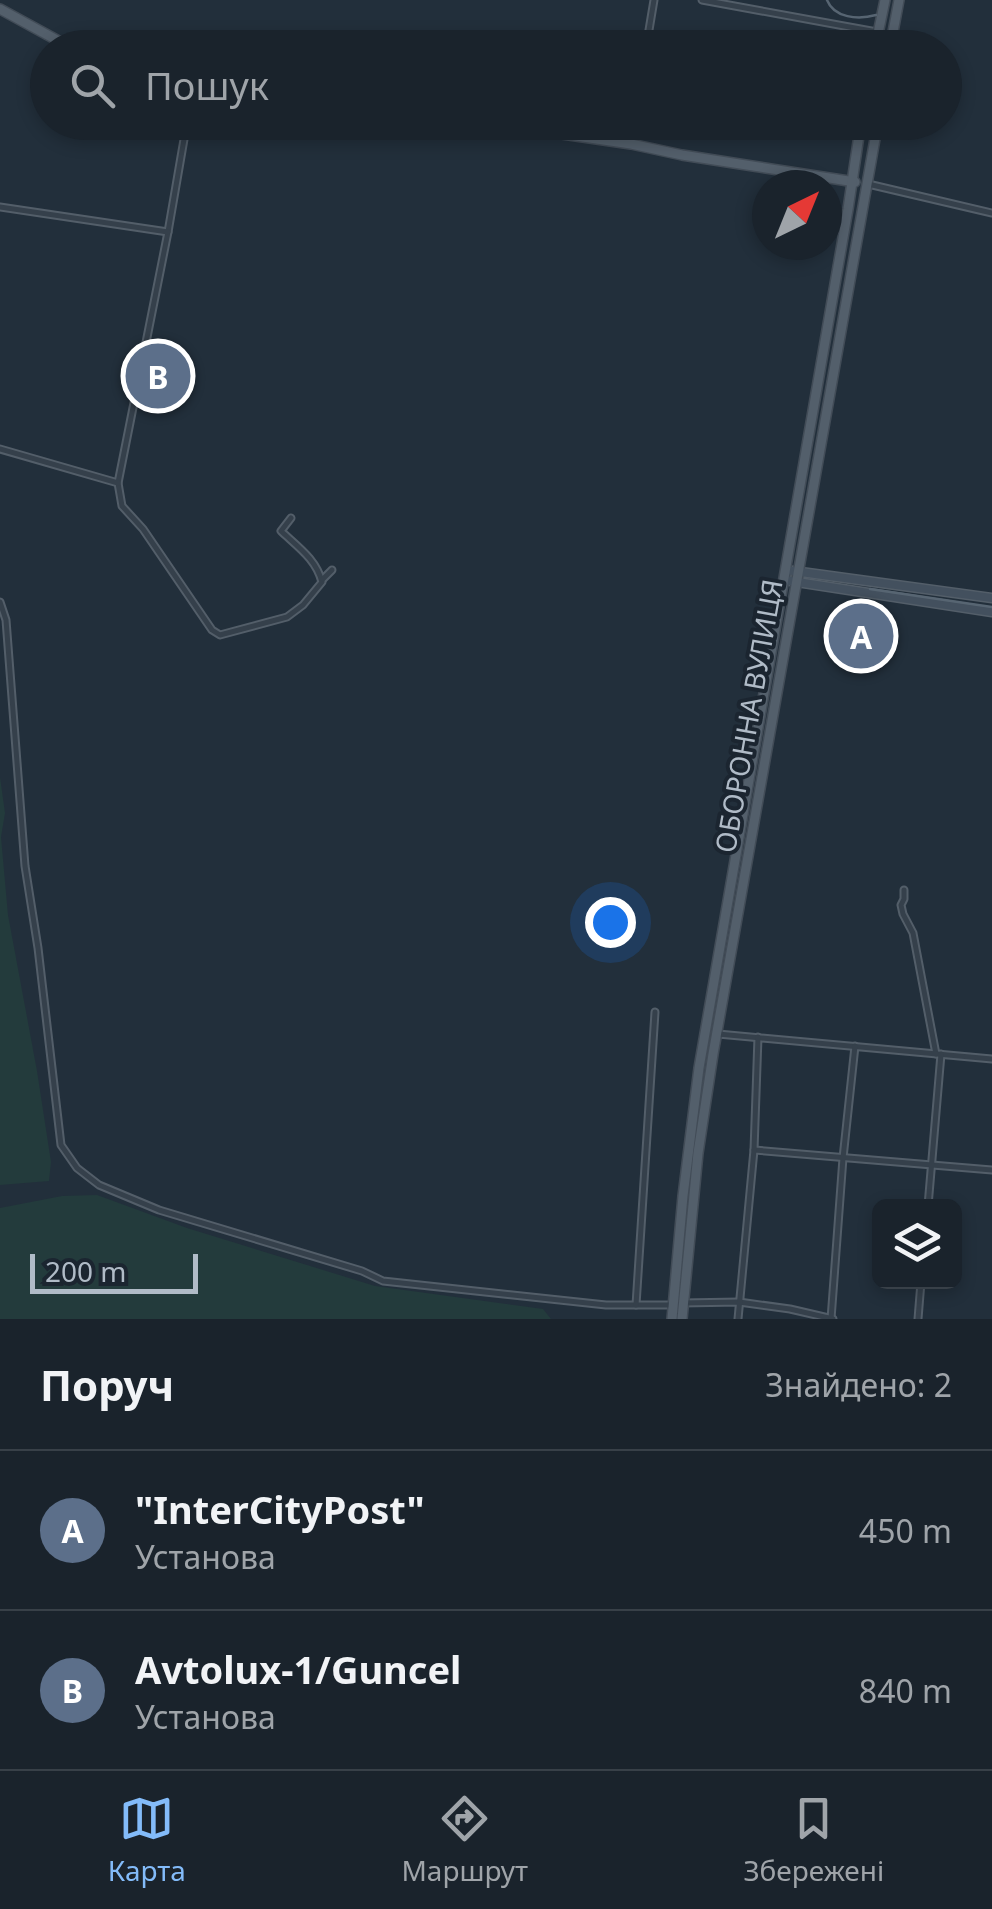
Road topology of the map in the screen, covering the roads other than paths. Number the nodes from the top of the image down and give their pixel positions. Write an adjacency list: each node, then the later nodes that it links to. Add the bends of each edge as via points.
1 (654, 0): 7 (street)
2 (702, 0): 8 (street)
3 (885, 0): 9 (main road)
4 (899, 0): 10 (main road)
5 (0, 9): 6 (main road)
6 (38, 30)
7 (649, 30)
8 (867, 30)
9 (878, 30)
10 (893, 30)
11 (184, 140): 21 (street)
12 (604, 140): 16 (main road)
13 (632, 140): 16 (street)
14 (858, 140): 17 (main road, ОБОРОННА ВУЛИЦЯ)
15 (875, 140): 18 (main road, ОБОРОННА ВУЛИЦЯ)
16 (631, 144): 17 (main road)
17 (852, 181): 18 (main road); 26 (main road, ОБОРОННА ВУЛИЦЯ)
18 (867, 184): 20 (street); 26 (main road, ОБОРОННА ВУЛИЦЯ)
19 (0, 206): 21 (street)
20 (992, 213)
21 (168, 232): 23 (street)
22 (0, 449): 23 (street)
23 (118, 483): 28 (street, via 122,506 220,635 287,617)
24 (291, 518): 28 (street, via 281,531 312,559)
25 (332, 570): 28 (street)
26 (791, 576): 27 (street); 29 (street); 35 (main road, ОБОРОННА ВУЛИЦЯ); 47 (main road, ОБОРОННА ВУЛИЦЯ, via 699,1068)
27 (879, 581): 29 (street); 30 (street)
28 (322, 582)
29 (877, 596): 32 (street)
30 (992, 598)
31 (0, 602): 48 (street, via 25,866 62,1145 77,1168 159,1210 383,1281)
32 (992, 612)
33 (904, 890): 38 (street, via 902,914)
34 (654, 1012): 48 (street)
35 (718, 1034): 36 (street); 47 (main road, ОБОРОННА ВУЛИЦЯ)
36 (758, 1038): 37 (street); 40 (street)
37 (855, 1046): 38 (street); 41 (street)
38 (938, 1054): 39 (street); 42 (street)
39 (992, 1059)
40 (754, 1150): 41 (street); 46 (street)
41 (843, 1158): 42 (street); 52 (street)
42 (931, 1164): 43 (street); 44 (street)
43 (992, 1170)
44 (928, 1199)
45 (920, 1289): 53 (street)
46 (739, 1302): 47 (street); 51 (street); 52 (street)
47 (678, 1304): 48 (street); 49 (main road, ОБОРОННА ВУЛИЦЯ); 50 (main road, ОБОРОННА ВУЛИЦЯ)
48 (636, 1305)
49 (672, 1319)
50 (682, 1319)
51 (738, 1319)
52 (832, 1319)
53 (918, 1319)

